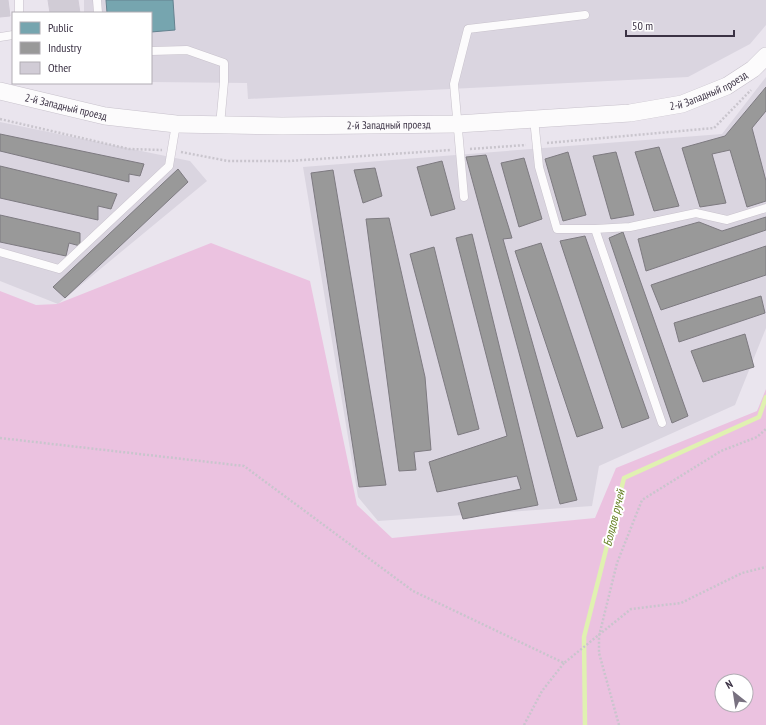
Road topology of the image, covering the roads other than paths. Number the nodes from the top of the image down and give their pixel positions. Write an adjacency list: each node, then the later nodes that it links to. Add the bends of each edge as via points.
1 (19, 0): 3 (lane)
2 (97, 0): 4 (lane)
3 (19, 12)
4 (98, 12)
5 (585, 15): 13 (lane, via 468,29 454,84)
6 (12, 35): 7 (lane)
7 (0, 37)
8 (152, 51): 14 (lane, via 187,50 224,63)
9 (766, 56): 11 (street, 2-й Западный проезд, via 753,69 727,86 682,104 630,113)
10 (0, 91): 12 (street, 2-й Западный проезд, via 105,116)
11 (534, 120): 13 (street, 2-й Западный проезд); 17 (lane, via 539,167 557,229)
12 (176, 124): 14 (street, 2-й Западный проезд); 18 (lane, via 169,166 59,269)
13 (457, 124): 14 (street, 2-й Западный проезд); 15 (lane)
14 (220, 125)
15 (464, 197)
16 (766, 208): 17 (lane, via 727,220 696,213 630,227)
17 (595, 229): 19 (lane)
18 (0, 252)
19 (662, 422)

